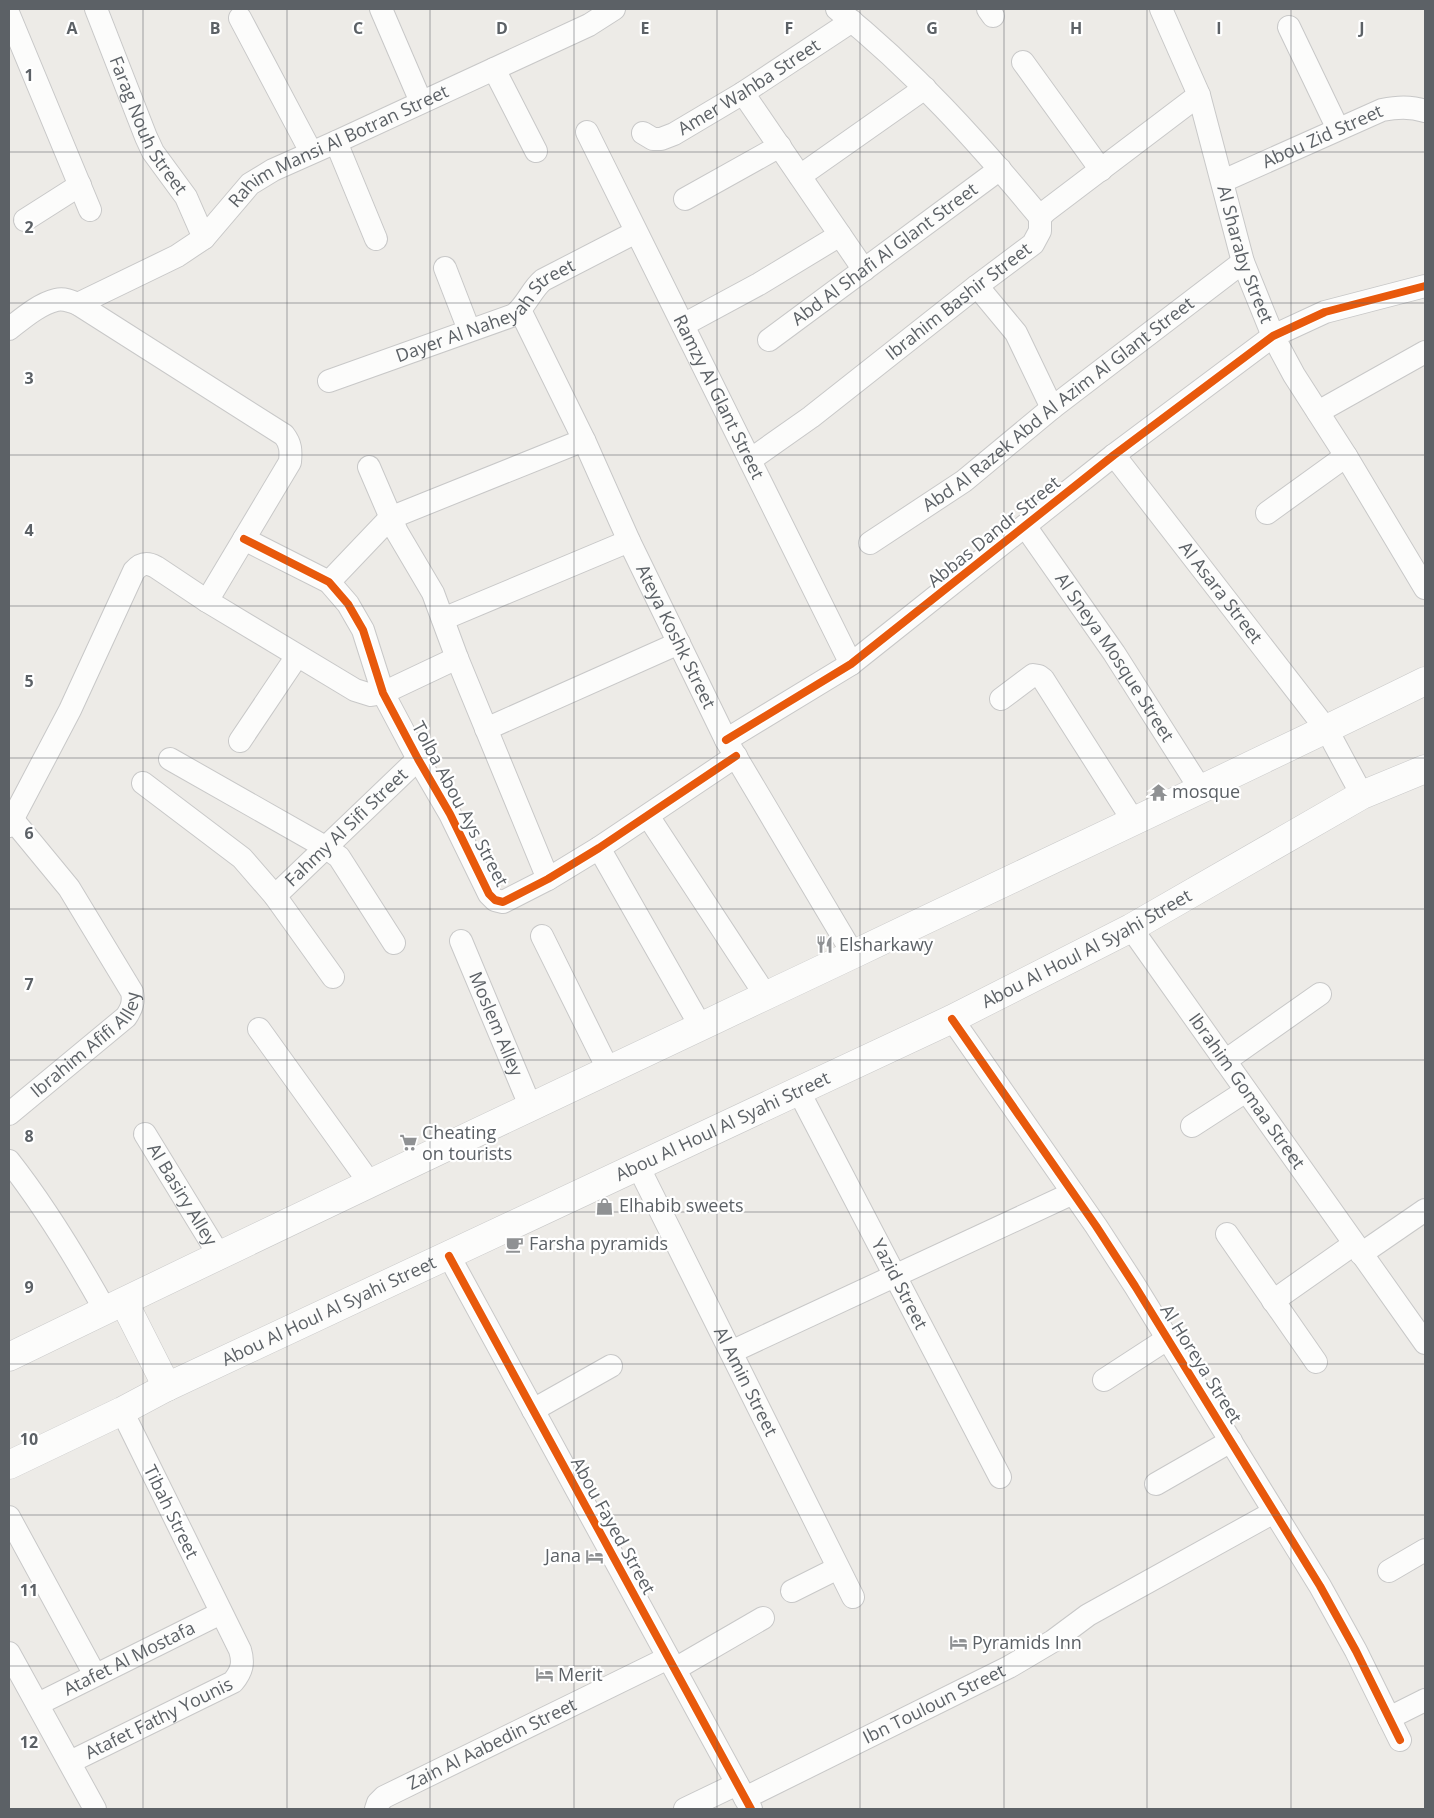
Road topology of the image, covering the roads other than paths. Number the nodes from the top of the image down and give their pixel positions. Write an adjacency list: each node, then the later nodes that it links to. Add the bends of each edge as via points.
1 (96, 9): 36 (street, Farag Nouh Street, via 153,152 186,197)
2 (380, 9): 16 (street)
3 (614, 9): 7 (street, Rahim Mansi Al Botran Street)
4 (1161, 9): 15 (street, Al Sharaby Street)
5 (846, 13): 13 (street); 14 (street, Amer Wahba Street)
6 (9, 15): 10 (street)
7 (586, 17): 12 (street, Rahim Mansi Al Botran Street)
8 (240, 18): 24 (street)
9 (1289, 27): 18 (street)
10 (15, 45): 29 (street)
11 (1023, 62): 26 (street)
12 (494, 68): 16 (street, Rahim Mansi Al Botran Street); 23 (street)
13 (925, 88): 25 (street); 27 (street)
14 (743, 93): 20 (street, Amer Wahba Street, via 674,134 653,139); 22 (street)
15 (1199, 95): 26 (street); 28 (street, Al Sharaby Street)
16 (421, 102): 21 (street, Rahim Mansi Al Botran Street)
17 (1425, 111): 18 (street, Abou Zid Street, via 1396,107)
18 (1338, 129): 28 (street, Abou Zid Street)
19 (586, 132): 34 (street, Ramzy Al Glant Street)
20 (643, 133)
21 (336, 142): 24 (street, Rahim Mansi Al Botran Street); 37 (street)
22 (780, 146): 27 (street); 30 (street)
23 (536, 151)
24 (311, 152): 36 (street, Rahim Mansi Al Botran Street, via 250,184)
25 (1000, 169): 32 (street); 40 (street, Abd Al Shafi Al Glant Street)
26 (1101, 170): 32 (street)
27 (800, 176): 35 (street)
28 (1222, 181): 38 (street, Al Sharaby Street)
29 (80, 185): 31 (street); 33 (street)
30 (685, 199)
31 (90, 210)
32 (1040, 217): 41 (street, Ibrahim Bashir Street, via 1040,231 1033,244)
33 (25, 220)
34 (636, 232): 44 (street, Dayer Al Naheyah Street, via 543,280); 45 (street, Ramzy Al Glant Street)
35 (840, 235): 40 (street); 45 (street)
36 (204, 238): 43 (street, Rahim Mansi Al Botran Street, via 177,256)
37 (376, 239)
38 (1243, 262): 48 (street, Al Sharaby Street); 52 (street, Abd Al Razek Abd Al Azim Al Glant Street)
39 (445, 268): 47 (street)
40 (864, 270): 49 (street, Abd Al Shafi Al Glant Street)
41 (977, 286): 52 (street, via 1016,333); 57 (street, Ibrahim Bashir Street)
42 (1425, 286): 48 (street, Abbas Dandr Street, via 1325,312)
43 (78, 304): 46 (street, via 56,299); 62 (street, via 284,435 289,442 290,462)
44 (520, 310): 47 (street, Dayer Al Naheyah Street); 54 (street, Ateya Koshk Street)
45 (683, 325): 57 (street, Ramzy Al Glant Street)
46 (9, 329)
47 (469, 330): 51 (street, Dayer Al Naheyah Street)
48 (1273, 336): 53 (street, Al Sharaby Street); 55 (street, Abbas Dandr Street)
49 (769, 340)
50 (1425, 352): 53 (street)
51 (329, 381)
52 (1052, 408): 64 (street, Abd Al Razek Abd Al Azim Al Glant Street, via 964,481)
53 (1318, 412): 56 (street, Al Sharaby Street)
54 (584, 440): 60 (street); 63 (street, Ateya Koshk Street)
55 (1114, 455): 61 (street, Abbas Dandr Street); 77 (street, Al Asara Street)
56 (1346, 456): 59 (street); 66 (street, Al Sharaby Street)
57 (750, 460): 72 (street, Ramzy Al Glant Street)
58 (369, 467): 60 (street)
59 (1267, 514)
60 (390, 518): 65 (street); 68 (street, via 433,593)
61 (1025, 526): 72 (street, Abbas Dandr Street); 84 (street, Al Sneya Mosque Street, via 1114,653)
62 (244, 539): 65 (street, Tolba Abou Ays Street); 67 (street)
63 (629, 542): 68 (street); 69 (street, Ateya Koshk Street)
64 (870, 543)
65 (329, 582): 74 (street, Tolba Abou Ays Street, via 340,592 363,630)
66 (1425, 588)
67 (207, 601): 70 (street); 88 (street, via 150,564 134,570 70,710)
68 (443, 619): 71 (street)
69 (679, 643): 76 (street); 79 (street, Ateya Koshk Street)
70 (297, 656): 74 (street, via 355,690 371,695); 78 (street)
71 (457, 658): 74 (street); 76 (street)
72 (851, 664): 79 (street, Abbas Dandr Street)
73 (1425, 682): 77 (main road)
74 (383, 693): 81 (street, Tolba Abou Ays Street)
75 (1001, 699): 87 (street, via 1033,675 1043,679)
76 (486, 729): 91 (street)
77 (1327, 730): 84 (main road); 85 (street, Al Asara Street)
78 (240, 742)
79 (731, 748): 86 (street, Tolba Abou Ays Street); 97 (street, Ateya Koshk Street)
80 (170, 759): 89 (street)
81 (418, 759): 89 (street, Fahmy Al Sifi Street); 91 (street, Tolba Abou Ays Street, via 495,900 504,902)
82 (1425, 769): 85 (main road, Abou Al Houl Al Syahi Street)
83 (143, 783): 92 (street, via 242,858)
84 (1201, 790): 87 (main road)
85 (1362, 795): 93 (main road, Abou Al Houl Al Syahi Street)
86 (648, 816): 90 (street, Tolba Abou Ays Street); 100 (street)
87 (1134, 822): 97 (main road)
88 (11, 823): 109 (street, Ibrahim Afifi Alley, via 70,888 132,992 134,1001 126,1017)
89 (325, 847): 92 (street, Fahmy Al Sifi Street); 96 (street, via 339,857)
90 (599, 848): 91 (street, Tolba Abou Ays Street); 102 (street)
91 (548, 879)
92 (275, 896): 98 (street)
93 (1131, 928): 101 (main road, Abou Al Houl Al Syahi Street); 104 (street, Ibrahim Gomaa Street)
94 (542, 936): 105 (street)
95 (461, 941): 108 (street, Moslem Alley)
96 (394, 943)
97 (853, 954): 100 (main road)
98 (333, 976)
99 (1320, 994): 104 (street)
100 (766, 996): 102 (main road)
101 (952, 1019): 106 (main road, Abou Al Houl Al Syahi Street); 115 (street, Al Horeya Street)
102 (701, 1027): 105 (main road)
103 (259, 1028): 114 (street)
104 (1225, 1061): 107 (street, Ibrahim Gomaa Street)
105 (609, 1071): 108 (main road)
106 (798, 1090): 113 (main road, Abou Al Houl Al Syahi Street); 121 (street, Yazid Street)
107 (1246, 1091): 110 (street); 118 (street, Ibrahim Gomaa Street)
108 (530, 1108): 114 (main road)
109 (9, 1114)
110 (1192, 1126)
111 (145, 1134): 119 (street, Al Basiry Alley)
112 (9, 1161): 123 (street, via 79,1263)
113 (638, 1166): 120 (main road, Abou Al Houl Al Syahi Street); 126 (street, Al Amin Street)
114 (369, 1182): 119 (main road)
115 (1073, 1193): 121 (street); 124 (street, Al Horeya Street)
116 (1425, 1210): 118 (street)
117 (1226, 1234): 122 (street)
118 (1358, 1249): 122 (street); 125 (street, Ibrahim Gomaa Street)
119 (219, 1255): 123 (main road)
120 (449, 1256): 131 (main road, Abou Al Houl Al Syahi Street); 132 (street, Abou Fayed Street)
121 (895, 1274): 126 (street); 136 (street, Yazid Street)
122 (1273, 1301): 128 (street)
123 (114, 1306): 127 (main road); 131 (main road)
124 (1168, 1339): 130 (street); 134 (street, Al Horeya Street)
125 (1425, 1343)
126 (731, 1352): 141 (street, Al Amin Street)
127 (9, 1357)
128 (1316, 1362)
129 (611, 1366): 132 (street)
130 (1104, 1380)
131 (167, 1387): 133 (main road, Abou Al Houl Al Syahi Street)
132 (533, 1410): 148 (street, Abou Fayed Street)
133 (122, 1411): 135 (main road, Abou Al Houl Al Syahi Street); 145 (street, Tibah Street)
134 (1231, 1441): 137 (street); 138 (street, Al Horeya Street)
135 (9, 1465)
136 (1000, 1477)
137 (1156, 1484)
138 (1274, 1512): 152 (street, Al Horeya Street, via 1337,1616); 155 (street, Ibn Touloun Street, via 1088,1615 1009,1667)
139 (9, 1517): 149 (street)
140 (1425, 1550): 142 (street)
141 (838, 1568): 143 (street); 144 (street, Al Amin Street)
142 (1389, 1571)
143 (792, 1591)
144 (853, 1597)
145 (221, 1613): 149 (street, Atafet Al Mostafa); 154 (street, Atafet Fathy Younis, via 242,1658 242,1667 233,1682)
146 (763, 1618): 148 (street, Zain Al Aabedin Street)
147 (9, 1653): 151 (street)
148 (671, 1663): 155 (street, Abou Fayed Street); 157 (street, Zain Al Aabedin Street, via 384,1797)
149 (95, 1675): 151 (street, Atafet Al Mostafa)
150 (1425, 1700): 152 (street)
151 (38, 1704): 154 (street)
152 (1389, 1718): 153 (street, Al Horeya Street)
153 (1400, 1740)
154 (70, 1762): 156 (street)
155 (745, 1797): 158 (street, Ibn Touloun Street)
156 (95, 1809)
157 (376, 1809)
158 (685, 1809)

